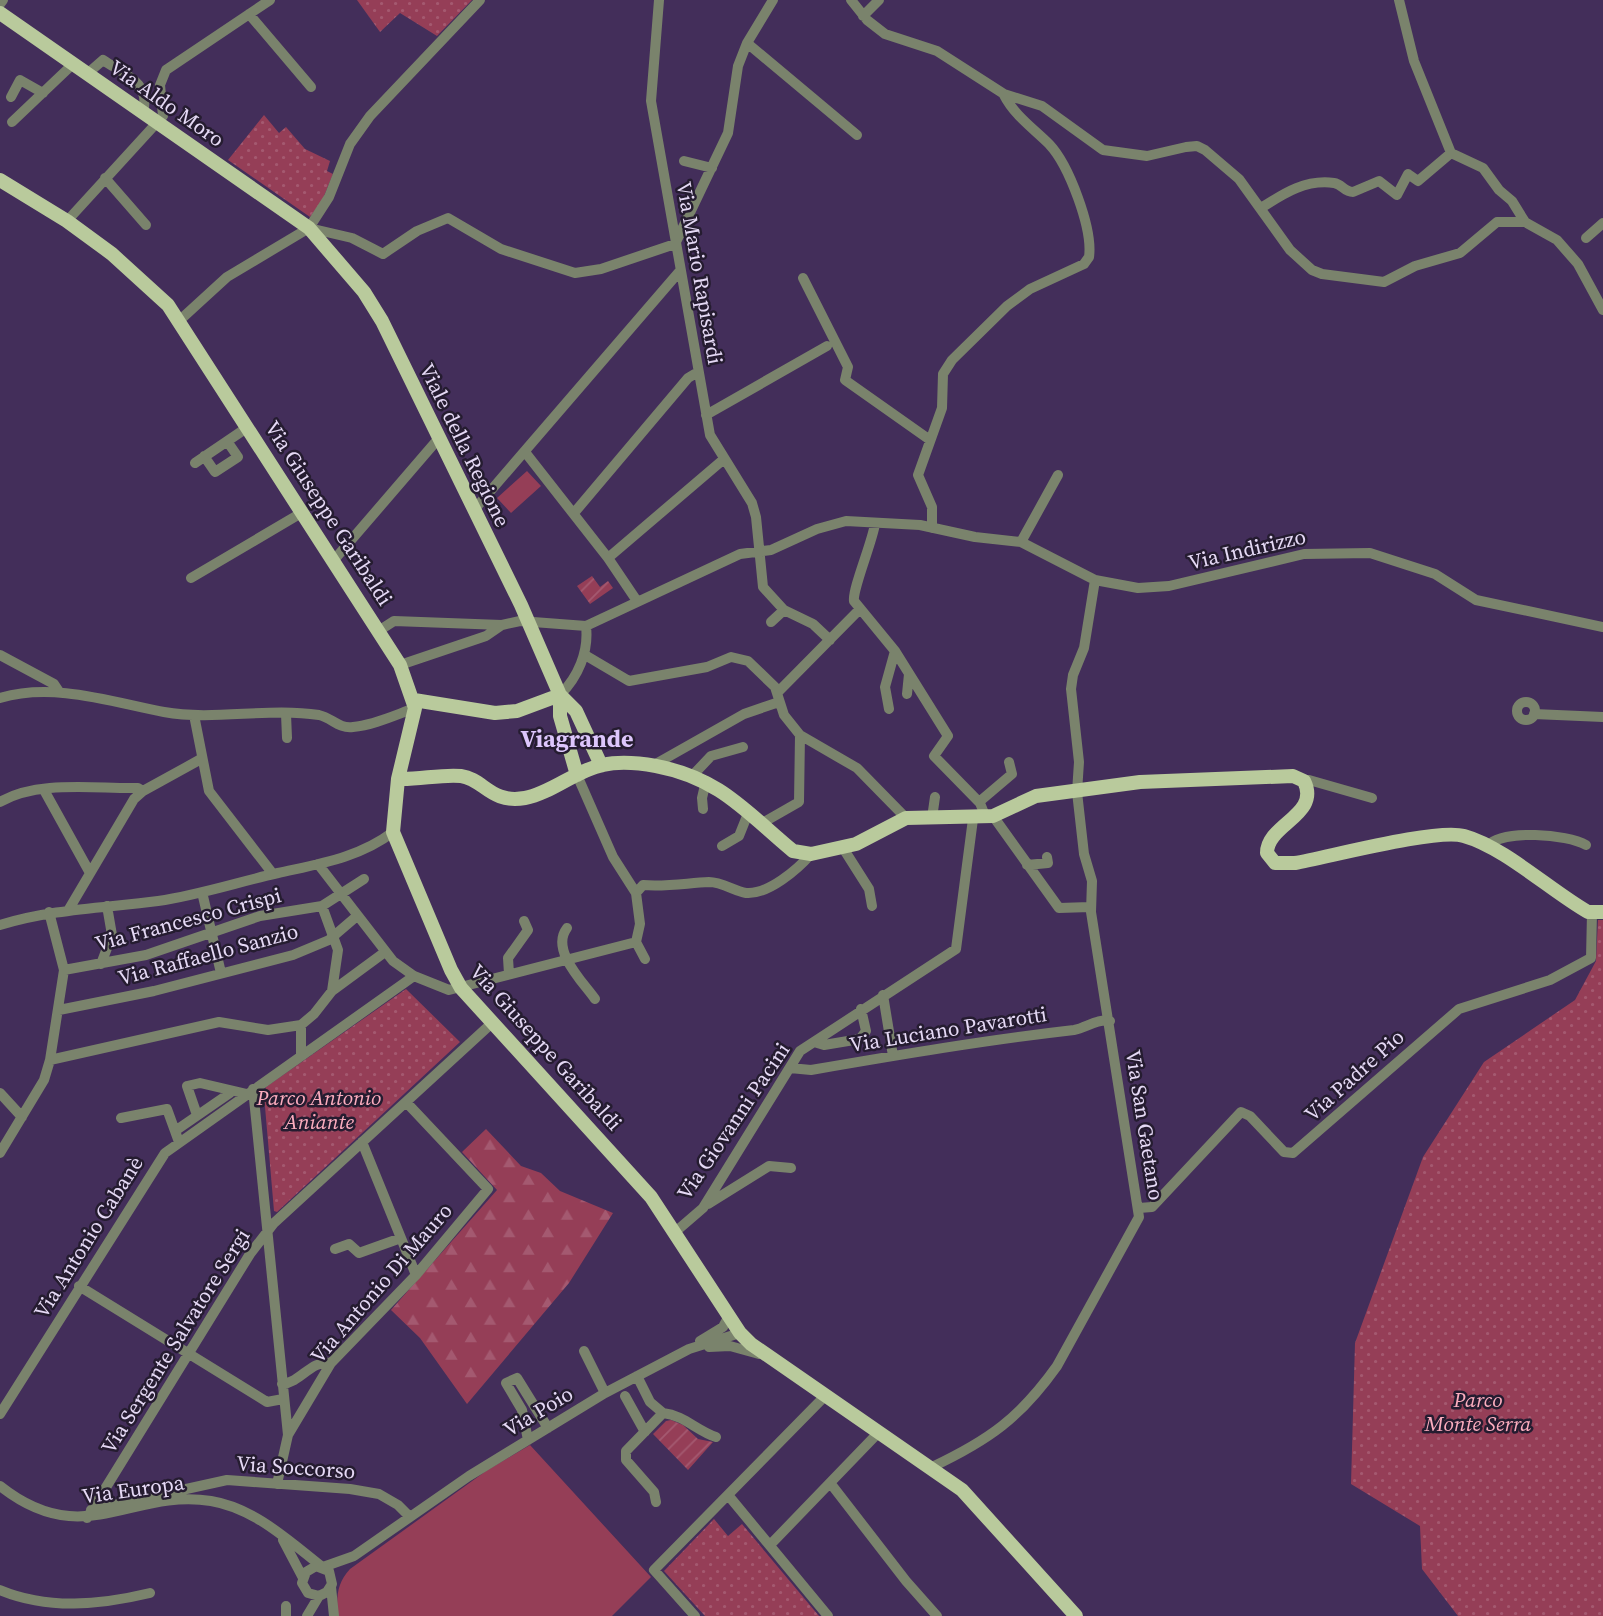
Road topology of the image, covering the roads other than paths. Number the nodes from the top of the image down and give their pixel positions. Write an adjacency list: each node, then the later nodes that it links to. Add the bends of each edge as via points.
1 (270, 0): 9 (street)
2 (480, 0): 32 (street, via 370,116 350,144 329,197)
3 (659, 0): 34 (street, Via Mario Rapisardi, via 651,101)
4 (773, 0): 11 (street)
5 (850, 0): 10 (street)
6 (879, 0): 10 (street)
7 (1399, 0): 22 (street, via 1414,61)
8 (0, 13): 12 (main road, Via Aldo Moro)
9 (249, 14): 14 (street); 20 (street, via 166,69 160,85 163,116)
10 (863, 16): 16 (street, via 897,40 937,51)
11 (747, 43): 21 (street); 24 (street, via 738,66 728,133)
12 (73, 64): 13 (main road, Via Aldo Moro); 15 (street)
13 (87, 74): 18 (main road, Via Aldo Moro); 18 (street, via 103,60 142,87 146,97)
14 (311, 87)
15 (43, 93): 17 (street, via 20,80); 19 (street)
16 (1004, 94): 27 (street, via 1042,106 1092,144 1112,153 1147,156 1196,146 1230,169); 44 (street, via 1057,154 1086,225 1090,251 1084,264 1030,289 1007,306 952,360 943,374 942,408)
17 (11, 97)
18 (142, 112): 20 (main road, Via Aldo Moro)
19 (12, 122)
20 (159, 123): 25 (street); 32 (main road, Via Aldo Moro)
21 (857, 135)
22 (1451, 153): 27 (street, via 1418,181 1408,174 1397,195 1379,181 1353,192 1335,183 1308,184); 29 (street, via 1483,168)
23 (684, 161): 24 (street)
24 (712, 168): 34 (street)
25 (105, 178): 28 (street); 31 (street)
26 (0, 180): 28 (main road, Via Giuseppe Garibaldi)
27 (1261, 208): 29 (street, via 1277,234 1312,270 1372,283 1460,253 1497,222)
28 (67, 221): 38 (main road, Via Giuseppe Garibaldi, via 132,271)
29 (1525, 222): 37 (street, via 1557,240)
30 (1603, 223): 33 (street)
31 (146, 225)
32 (309, 228): 34 (street, via 352,238 383,254 417,231 448,218 501,249 575,273 601,270); 38 (street, via 227,277); 43 (main road, Viale della Regione, via 376,311)
33 (1586, 238)
34 (675, 244): 35 (street, Via Mario Rapisardi)
35 (679, 272): 40 (street, Via Mario Rapisardi); 46 (street)
36 (803, 278): 44 (street, via 848,367 845,380)
37 (1603, 310)
38 (180, 320): 42 (main road, Via Giuseppe Garibaldi)
39 (827, 346): 41 (street)
40 (698, 372): 41 (street, Via Mario Rapisardi); 51 (street, via 688,378)
41 (706, 415): 47 (street, Via Mario Rapisardi, via 710,435)
42 (248, 427): 45 (street); 50 (main road, Via Giuseppe Garibaldi)
43 (439, 438): 49 (main road, Viale della Regione); 57 (street)
44 (930, 440): 53 (street, via 918,475 932,507)
45 (227, 441): 45 (street, via 238,457 215,472 200,459)
46 (525, 452): 49 (street); 51 (street)
47 (724, 459): 55 (street, Via Mario Rapisardi, via 752,503); 56 (street)
48 (1058, 475): 54 (street)
49 (474, 510): 63 (main road, Viale della Regione)
50 (303, 512): 57 (main road, Via Giuseppe Garibaldi); 58 (street)
51 (574, 513): 56 (street)
52 (875, 524): 53 (street, Via Indirizzo); 55 (street, Via Indirizzo, via 831,524); 61 (street, via 871,550 853,597)
53 (932, 528): 54 (street, Via Indirizzo)
54 (1021, 542): 59 (street, Via Indirizzo)
55 (760, 551): 60 (street, Via Indirizzo, via 740,554); 62 (street, Via Mario Rapisardi, via 763,587)
56 (608, 558): 60 (street)
57 (334, 560): 68 (main road, Via Giuseppe Garibaldi)
58 (191, 578)
59 (1095, 580): 67 (street, Via Indirizzo, via 1138,588 1169,586 1304,554 1370,552 1435,574 1476,600); 99 (street, Via San Gaetano, via 1084,648 1071,689 1079,762)
60 (637, 601): 66 (street, Via Indirizzo)
61 (860, 608): 69 (street); 70 (street)
62 (784, 610): 64 (street); 69 (street, via 813,624)
63 (528, 622): 65 (street); 66 (street); 77 (main road, Viale della Regione)
64 (772, 622)
65 (502, 625): 68 (street, via 394,621); 73 (street, via 486,636)
66 (586, 626): 71 (street)
67 (1602, 627)
68 (380, 630): 73 (main road, Via Giuseppe Garibaldi)
69 (830, 640): 78 (street)
70 (895, 650): 74 (street); 81 (street, via 885,687)
71 (584, 654): 77 (street); 78 (street, via 629,681 737,658 753,666)
72 (0, 655): 75 (street, via 54,684)
73 (400, 664): 80 (main road, Via Giuseppe Garibaldi)
74 (909, 674): 76 (street); 103 (street, via 948,736 934,757)
75 (60, 693): 79 (street); 84 (street)
76 (907, 694)
77 (560, 695): 80 (main road, via 517,711 495,713); 92 (main road, via 576,711); 93 (main road, via 560,716)
78 (778, 697): 86 (street, via 784,715); 90 (street)
79 (0, 698)
80 (415, 704): 82 (street, via 387,718 347,727 322,716); 95 (main road, Via Giuseppe Garibaldi)
81 (889, 709)
82 (286, 714): 84 (street); 87 (street)
83 (1534, 714): 85 (street)
84 (194, 715): 89 (street)
85 (1603, 717)
86 (800, 735): 107 (street, via 857,768); 109 (street, via 799,802)
87 (287, 738)
88 (743, 747): 94 (street, via 711,756)
89 (201, 759): 98 (street); 120 (street, via 214,799)
90 (669, 762): 92 (main road); 94 (main road)
91 (1009, 762): 103 (street, via 1012,774)
92 (601, 765): 93 (main road)
93 (575, 776): 95 (main road, via 520,798 490,794 460,776); 123 (street, via 613,857)
94 (699, 778): 104 (street); 105 (main road)
95 (398, 779): 110 (main road, Via Giuseppe Garibaldi)
96 (1304, 781): 99 (main road, via 1293,776 1140,782); 101 (street); 113 (main road, via 1307,791 1301,810 1269,841 1266,853 1275,863 1458,834)
97 (44, 790): 98 (street); 102 (street, via 17,792); 119 (street)
98 (143, 791): 119 (street)
99 (1077, 792): 106 (main road, via 1036,796); 128 (street, Via San Gaetano, via 1092,881)
100 (935, 797): 108 (street)
101 (1373, 798)
102 (0, 802)
103 (980, 802): 106 (street)
104 (703, 809)
105 (749, 811): 109 (main road); 112 (street, via 739,836)
106 (983, 817): 108 (main road); 118 (street); 150 (street, Via Giovanni Pacini, via 970,853 956,949)
107 (906, 818): 108 (main road); 114 (main road)
108 (932, 818)
109 (764, 822): 115 (main road, via 793,851)
110 (393, 832): 117 (street, via 363,851); 148 (main road, Via Giuseppe Garibaldi)
111 (1586, 845): 113 (street, via 1568,836 1551,835 1499,838)
112 (722, 846)
113 (1487, 846): 132 (main road)
114 (843, 848): 115 (main road); 127 (street, via 869,889)
115 (810, 854): 123 (street, via 797,868 757,893 712,882 643,885)
116 (1047, 857): 118 (street, via 1048,863)
117 (318, 864): 120 (street); 124 (street)
118 (1027, 866): 128 (street, via 1057,906)
119 (90, 873): 129 (street)
120 (273, 874): 122 (street)
121 (364, 879): 124 (street)
122 (202, 892): 125 (street); 137 (street)
123 (636, 893): 139 (street, via 640,924)
124 (341, 895): 126 (street); 133 (street)
125 (107, 905): 129 (street); 143 (street, via 112,935)
126 (323, 906): 137 (street, Via Francesco Crispi, via 260,916); 138 (street)
127 (873, 906)
128 (1090, 907): 154 (street, Via San Gaetano)
129 (69, 909): 131 (street)
130 (0, 911): 135 (street)
131 (49, 912): 135 (street); 144 (street)
132 (1597, 913): 174 (street, Via Padre Pio, via 1591,958 1550,980 1459,1009 1293,1153 1284,1152 1241,1112 1152,1207)
133 (357, 916): 138 (street, Via Raffaello Sanzio); 140 (street)
134 (524, 921): 146 (street, via 528,930 508,958)
135 (3, 924)
136 (567, 928): 142 (street, via 562,939)
137 (212, 932): 143 (street, Via Francesco Crispi, via 146,955); 145 (street)
138 (333, 935): 145 (street, Via Raffaello Sanzio, via 293,955); 149 (street, via 338,950)
139 (636, 942): 141 (street); 142 (street)
140 (385, 952): 147 (street); 149 (street)
141 (645, 959)
142 (567, 961): 146 (street); 151 (street)
143 (101, 964): 144 (street, Via Francesco Crispi)
144 (64, 970): 153 (street)
145 (221, 973): 153 (street, Via Raffaello Sanzio)
146 (509, 974): 148 (street)
147 (414, 976): 148 (street, via 449,990); 158 (street, Via Antonio Cabanè)
148 (461, 988): 155 (main road, Via Giuseppe Garibaldi)
149 (332, 991): 156 (street)
150 (883, 995): 152 (street, Via Giovanni Pacini); 159 (street)
151 (595, 999)
152 (861, 1009): 157 (street, Via Giovanni Pacini); 157 (street, via 866,1031 859,1040)
153 (59, 1010): 160 (street)
154 (1110, 1021): 159 (street, Via Luciano Pavarotti); 174 (street, Via San Gaetano)
155 (492, 1023): 165 (street, Via Sergente Salvatore Sergi); 176 (main road, Via Giuseppe Garibaldi, via 634,1177)
156 (301, 1025): 158 (street); 160 (street, via 268,1030 219,1022)
157 (814, 1042): 161 (street, Via Giovanni Pacini, via 800,1051)
158 (301, 1055): 162 (street, Via Antonio Cabanè)
159 (893, 1056): 161 (street, Via Luciano Pavarotti, via 811,1070)
160 (50, 1060): 167 (street)
161 (790, 1068): 173 (street, Via Giovanni Pacini)
162 (250, 1092): 164 (street); 169 (street, Via Antonio Cabanè); 175 (street)
163 (0, 1093): 167 (street)
164 (230, 1093): 166 (street); 166 (street, via 200,1083 187,1086)
165 (406, 1102): 170 (street, Via Sergente Salvatore Sergi); 181 (street, Via Antonio Di Mauro, via 488,1189)
166 (197, 1115): 169 (street)
167 (22, 1117): 171 (street)
168 (121, 1118): 169 (street, via 167,1109)
169 (177, 1136): 182 (street, Via Antonio Cabanè)
170 (362, 1142): 175 (street, Via Sergente Salvatore Sergi); 177 (street)
171 (0, 1153)
172 (791, 1167): 173 (street, via 768,1166)
173 (703, 1208): 176 (street, Via Giovanni Pacini)
174 (1139, 1208): 208 (street, Via San Gaetano, via 1137,1224 1042,1387 997,1432)
175 (268, 1231): 179 (street, Via Sergente Salvatore Sergi); 180 (street)
176 (674, 1233): 183 (main road, Via Giuseppe Garibaldi)
177 (401, 1238): 178 (street, via 359,1253 349,1244); 181 (street)
178 (335, 1249)
179 (250, 1254): 180 (street); 187 (street, Via Sergente Salvatore Sergi)
180 (271, 1259): 191 (street)
181 (416, 1275): 189 (street, Via Antonio Di Mauro)
182 (79, 1286): 187 (street); 200 (street, Via Antonio Cabanè)
183 (729, 1316): 184 (main road, Via Giuseppe Garibaldi); 185 (street, via 723,1326)
184 (740, 1333): 185 (street, Via Poio); 188 (main road, Via Giuseppe Garibaldi)
185 (689, 1349): 188 (street, via 730,1346); 190 (street, Via Poio)
186 (584, 1351): 192 (street)
187 (188, 1352): 196 (street); 214 (street, Via Sergente Salvatore Sergi)
188 (765, 1355): 194 (main road, Via Giuseppe Garibaldi)
189 (331, 1363): 191 (street, via 318,1364); 205 (street, Via Antonio Di Mauro)
190 (636, 1376): 192 (street, Via Poio); 199 (street, via 650,1402)
191 (282, 1384): 195 (street)
192 (605, 1393): 202 (street, Via Poio)
193 (625, 1396): 203 (street)
194 (825, 1396): 204 (main road, Via Giuseppe Garibaldi); 212 (street)
195 (284, 1399): 196 (street); 201 (street)
196 (267, 1402): 201 (street)
197 (533, 1404): 198 (street); 198 (street, via 517,1378 506,1383); 202 (street)
198 (522, 1410): 207 (street)
199 (663, 1413): 203 (street); 206 (street)
200 (0, 1414)
201 (286, 1416): 205 (street)
202 (548, 1428): 207 (street, Via Poio)
203 (645, 1432): 213 (street, via 626,1451 626,1460 654,1492)
204 (879, 1432): 208 (main road, Via Giuseppe Garibaldi); 210 (street)
205 (288, 1436): 209 (street, Via Antonio Di Mauro)
206 (716, 1437)
207 (528, 1440): 215 (street, Via Poio)
208 (932, 1467): 231 (main road, Via Giuseppe Garibaldi, via 979,1507)
209 (277, 1484): 214 (street, Via Soccorso, via 227,1480); 215 (street, Via Soccorso, via 379,1494)
210 (831, 1484): 217 (street); 230 (street)
211 (0, 1486): 214 (street, Via Europa, via 32,1506)
212 (728, 1495): 217 (street); 228 (street, via 654,1570)
213 (656, 1502)
214 (89, 1514): 216 (street, Via Europa, via 196,1499 242,1510)
215 (410, 1517): 218 (street, Via Poio)
216 (271, 1528): 219 (street, Via Europa); 220 (street, via 286,1544)
217 (770, 1545): 229 (street)
218 (369, 1546): 219 (street); 221 (street)
219 (322, 1567): 220 (street, via 307,1570); 221 (street, via 330,1573)
220 (304, 1583): 224 (street); 225 (street, via 307,1603)
221 (332, 1586): 224 (street); 227 (street)
222 (0, 1590): 223 (street, via 36,1601 70,1604 111,1602)
223 (150, 1593)
224 (319, 1596): 226 (street); 227 (street)
225 (302, 1616)
226 (307, 1616)
227 (332, 1616)
228 (695, 1616)
229 (828, 1616)
230 (937, 1616)
231 (1076, 1616)

